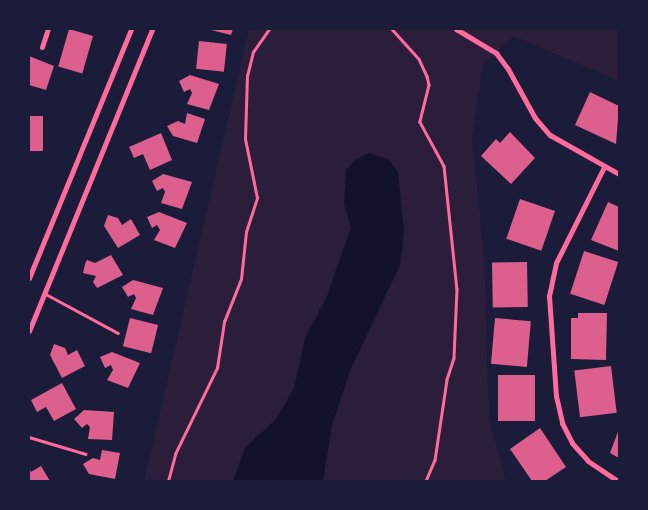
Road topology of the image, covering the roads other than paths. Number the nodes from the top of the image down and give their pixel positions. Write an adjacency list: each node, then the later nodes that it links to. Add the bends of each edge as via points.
1 (48, 29): 5 (street)
2 (131, 29): 8 (street)
3 (152, 29): 9 (street)
4 (456, 29): 6 (street, via 489,47 500,58 535,118 550,135)
5 (42, 47)
6 (604, 167): 7 (street); 14 (street, via 556,263 549,296 556,396 562,423 572,443 588,461)
7 (619, 174)
8 (29, 278)
9 (43, 292): 10 (street); 11 (lane)
10 (29, 331)
11 (118, 333)
12 (29, 437): 13 (lane)
13 (86, 454)
14 (618, 481)

